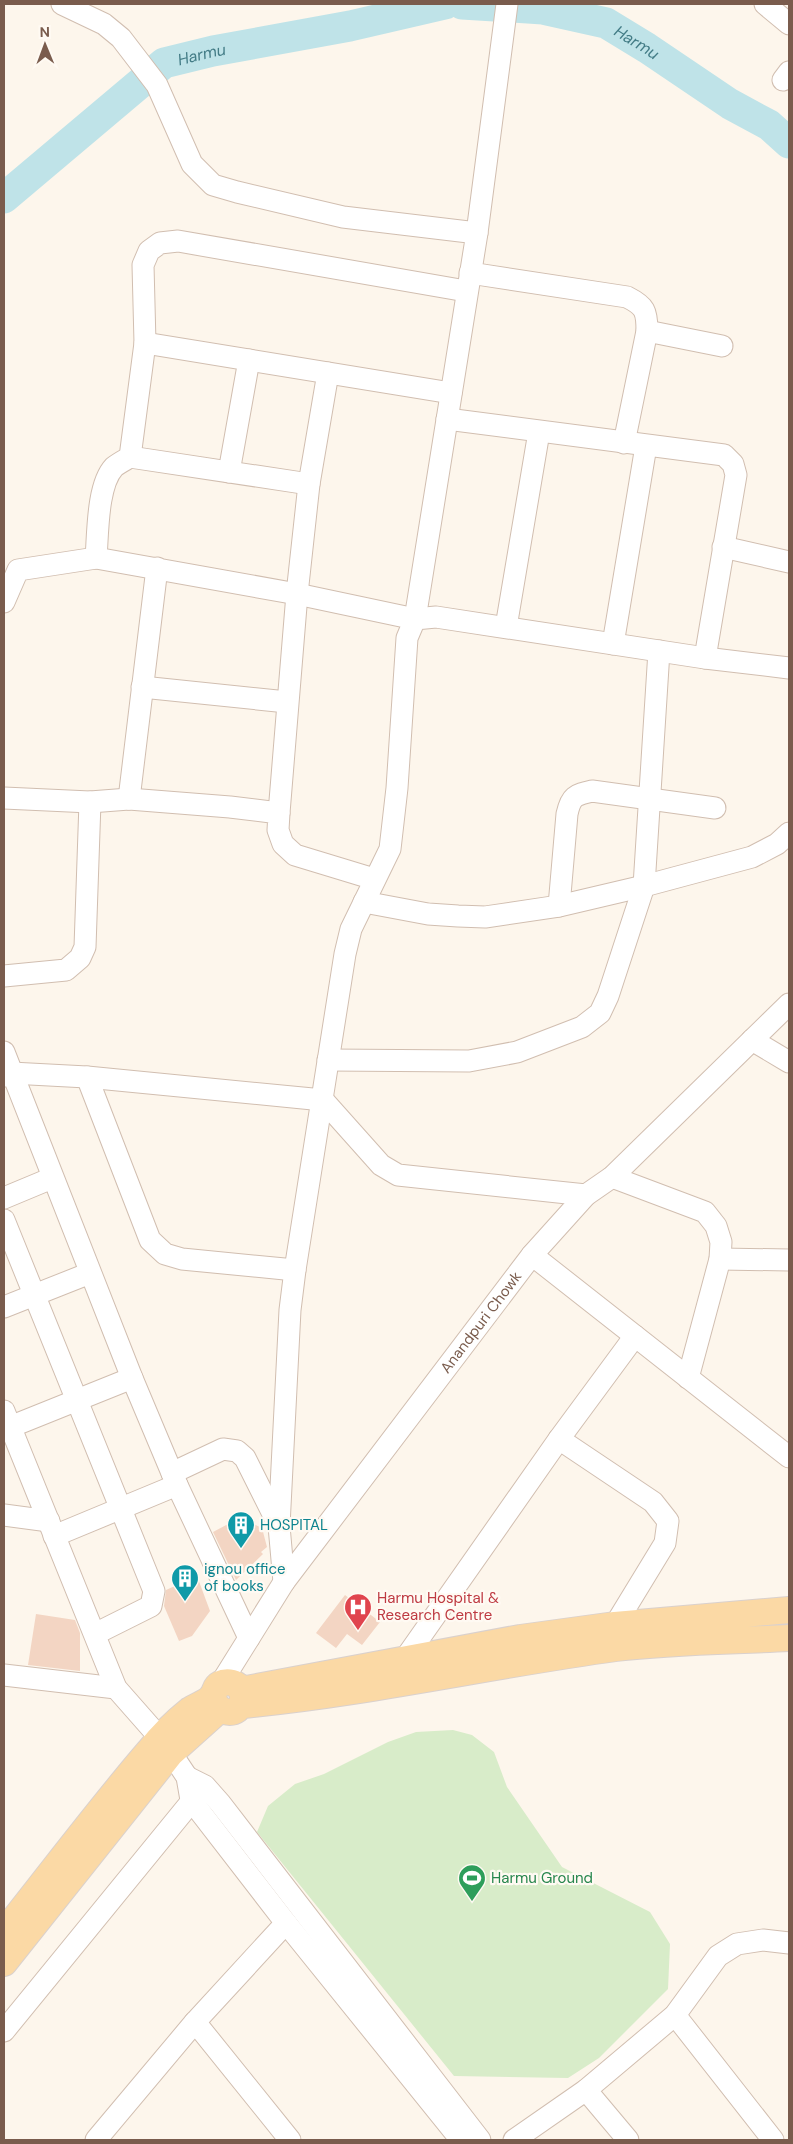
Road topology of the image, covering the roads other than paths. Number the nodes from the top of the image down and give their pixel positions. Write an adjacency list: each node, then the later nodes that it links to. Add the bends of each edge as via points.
1 (62, 4): 5 (street, via 104,24 121,38 158,85 192,164 213,185 343,216)
2 (507, 4): 5 (street)
3 (764, 4): 4 (street)
4 (789, 24)
5 (477, 233): 6 (street)
6 (468, 282): 7 (street, via 627,297 640,303 647,315); 8 (street, via 178,241 160,242 149,250 143,265); 12 (street)
7 (647, 331): 9 (street); 15 (street)
8 (145, 343): 10 (street); 17 (street)
9 (722, 346)
10 (249, 360): 11 (street); 18 (street)
11 (328, 373): 12 (street); 19 (street)
12 (451, 393): 13 (street)
13 (447, 419): 14 (street); 26 (street)
14 (539, 432): 15 (street); 27 (street)
15 (624, 443): 16 (street)
16 (646, 446): 20 (street, via 724,455 733,464 736,475); 28 (street)
17 (130, 457): 18 (street); 21 (street, via 114,468 106,481)
18 (230, 472): 19 (street)
19 (309, 484): 24 (street)
20 (723, 547): 22 (street); 30 (street)
21 (96, 558): 23 (street); 25 (street, via 18,570)
22 (789, 562)
23 (157, 568): 24 (street); 32 (street)
24 (297, 594): 26 (street); 33 (street)
25 (4, 602)
26 (415, 619): 27 (street, via 436,617); 41 (street, via 407,638 392,841)
27 (506, 628): 28 (street)
28 (613, 644): 29 (street)
29 (659, 651): 30 (street); 36 (street)
30 (704, 658): 31 (street)
31 (789, 668)
32 (142, 687): 33 (street); 35 (street)
33 (287, 702): 39 (street)
34 (4, 798): 37 (street)
35 (129, 799): 37 (street); 39 (street)
36 (650, 799): 38 (street); 42 (street); 44 (street, via 592,791 578,794 570,802)
37 (90, 802): 45 (street, via 85,947 80,958 66,970)
38 (715, 808)
39 (279, 813): 41 (street, via 278,830 283,844 295,855)
40 (789, 833): 42 (street, via 777,844 752,857)
41 (374, 879): 43 (street)
42 (644, 886): 44 (street); 49 (street, via 608,996 600,1013 582,1027 517,1052 469,1061)
43 (364, 902): 44 (street, via 428,914 485,917); 49 (street, via 345,954)
44 (559, 906)
45 (4, 976)
46 (789, 1004): 47 (street, Anandpuri Chowk)
47 (752, 1040): 50 (street); 54 (street, Anandpuri Chowk)
48 (4, 1052): 51 (street)
49 (328, 1060): 53 (street)
50 (789, 1062)
51 (7, 1075): 52 (street); 55 (street)
52 (87, 1077): 53 (street); 62 (street, via 150,1240 165,1254 182,1259)
53 (323, 1100): 56 (street, via 381,1166 398,1175); 62 (street)
54 (612, 1177): 56 (street, Anandpuri Chowk); 60 (street, via 705,1212 716,1226 721,1242)
55 (52, 1178): 57 (street); 63 (street)
56 (586, 1195): 59 (street, Anandpuri Chowk)
57 (4, 1198)
58 (4, 1220): 64 (street)
59 (532, 1255): 66 (street); 78 (street, Anandpuri Chowk)
60 (720, 1259): 61 (street); 68 (street)
61 (789, 1260)
62 (295, 1270): 76 (street)
63 (90, 1273): 64 (street); 67 (street)
64 (34, 1295): 65 (street); 69 (street)
65 (4, 1307)
66 (635, 1336): 68 (street); 71 (street)
67 (132, 1378): 69 (street); 73 (street)
68 (688, 1378): 72 (street)
69 (77, 1400): 70 (street); 74 (street)
70 (7, 1419): 77 (street)
71 (559, 1439): 80 (street, via 653,1502 668,1521 665,1543); 84 (street)
72 (789, 1457)
73 (174, 1479): 74 (street); 76 (street, via 223,1449 237,1451 245,1458); 82 (street)
74 (120, 1508): 77 (street); 81 (street, via 154,1591 153,1598 151,1606)
75 (4, 1515): 77 (street)
76 (279, 1526): 78 (street)
77 (52, 1528): 81 (street)
78 (284, 1582): 82 (street, Anandpuri Chowk)
79 (789, 1610): 80 (main road)
80 (615, 1625): 84 (main road, via 520,1638)
81 (95, 1634): 86 (street)
82 (249, 1638): 87 (street, Anandpuri Chowk)
83 (789, 1638): 87 (main road, via 618,1648 322,1696)
84 (404, 1660): 87 (main road, via 328,1672)
85 (4, 1675): 86 (street)
86 (116, 1688): 88 (street)
87 (227, 1697): 88 (main road, via 190,1710)
88 (165, 1746): 89 (street); 91 (main road); 93 (main road)
89 (194, 1787): 90 (street); 96 (street); 98 (street)
90 (286, 1923): 95 (street); 98 (street)
91 (4, 1932)
92 (789, 1943): 94 (street, via 763,1940 737,1944 718,1956)
93 (4, 1963)
94 (675, 2015): 97 (street); 103 (street)
95 (195, 2022): 99 (street); 100 (street)
96 (4, 2031)
97 (586, 2090): 101 (street); 102 (street)
98 (465, 2137)
99 (96, 2140)
100 (290, 2140)
101 (514, 2140)
102 (628, 2140)
103 (774, 2140)

